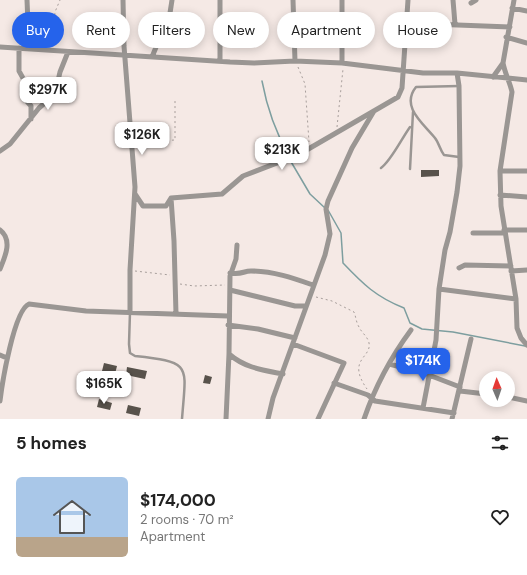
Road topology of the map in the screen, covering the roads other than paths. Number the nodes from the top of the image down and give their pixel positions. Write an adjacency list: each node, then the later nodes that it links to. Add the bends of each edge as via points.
1 (27, 0): 12 (street)
2 (123, 0): 25 (street)
3 (172, 0): 26 (street, via 170,13)
4 (220, 0): 28 (street)
5 (293, 0): 27 (street)
6 (342, 0): 29 (street)
7 (408, 0): 13 (street)
8 (453, 0): 15 (street)
9 (514, 0): 10 (street)
10 (512, 8): 11 (street); 16 (street)
11 (527, 11)
12 (28, 12)
13 (406, 12)
14 (452, 24): 15 (street)
15 (455, 24): 16 (street)
16 (510, 27): 17 (street)
17 (506, 37): 18 (street); 30 (street)
18 (527, 44)
19 (0, 47): 20 (street)
20 (12, 48)
21 (18, 48): 39 (street, via 19,71 24,80 26,99 31,106)
22 (29, 48): 24 (street)
23 (404, 48): 31 (street)
24 (68, 52): 25 (street); 39 (street, via 60,72 57,92 42,105)
25 (125, 55): 26 (street); 47 (street)
26 (152, 58): 28 (street)
27 (295, 60): 28 (street, via 254,63); 29 (street)
28 (220, 61)
29 (342, 63): 31 (street)
30 (503, 63): 33 (street); 34 (street)
31 (403, 70): 32 (street, via 438,74); 37 (street, via 400,94)
32 (457, 73): 33 (street); 36 (street)
33 (493, 77): 34 (street)
34 (510, 79): 35 (street); 45 (street, via 512,98)
35 (527, 80)
36 (459, 86): 38 (lane, via 416,87 413,93); 42 (street)
37 (374, 110): 50 (street, via 290,159 243,176 220,194); 61 (street, via 352,148 328,201 326,209 329,237 325,255)
38 (412, 112): 40 (lane); 42 (lane, via 435,138 444,155)
39 (31, 120): 41 (street, via 10,144)
40 (411, 126): 43 (lane, via 388,162); 44 (lane)
41 (0, 151)
42 (460, 157): 63 (street, via 458,192)
43 (381, 168)
44 (410, 169)
45 (500, 172): 46 (street); 48 (street)
46 (527, 172)
47 (135, 194): 50 (street, via 145,206 166,206); 66 (street)
48 (500, 195): 49 (street); 53 (street)
49 (527, 196)
50 (171, 198): 67 (street)
51 (0, 230): 58 (street, via 6,238 7,248)
52 (527, 230): 53 (street)
53 (504, 231): 54 (street); 57 (street)
54 (473, 233)
55 (237, 245): 60 (street, via 236,259)
56 (459, 268): 57 (street, via 465,265)
57 (511, 268): 59 (street); 64 (street)
58 (0, 269)
59 (527, 270)
60 (230, 273): 61 (street, via 271,273); 62 (street)
61 (313, 284): 65 (street)
62 (230, 288): 65 (street, via 294,306); 68 (street)
63 (439, 289): 64 (street); 80 (street, via 436,340)
64 (516, 299): 74 (street, via 517,328)
65 (305, 306): 71 (street)
66 (130, 312): 67 (street); 77 (street, via 29,304 22,311); 90 (lane, via 130,353 172,362 184,370)
67 (176, 314): 68 (street)
68 (228, 316): 69 (street)
69 (228, 325): 71 (street); 75 (street)
70 (411, 330): 78 (street)
71 (295, 338): 73 (street)
72 (471, 339): 82 (street)
73 (293, 344): 79 (street); 81 (street, via 344,362)
74 (527, 345)
75 (229, 354): 79 (street, via 248,366); 91 (street)
76 (0, 355): 77 (street)
77 (7, 358): 86 (street)
78 (390, 364): 80 (street); 84 (street)
79 (282, 374): 92 (street, via 269,409)
80 (429, 376): 82 (street); 88 (street)
81 (334, 383): 84 (street); 93 (street)
82 (460, 389): 83 (street); 89 (street)
83 (479, 393)
84 (371, 398): 88 (street); 94 (street)
85 (515, 398): 87 (street)
86 (0, 401)
87 (527, 401)
88 (423, 408): 89 (street)
89 (454, 413): 95 (street)
90 (182, 419)
91 (226, 419)
92 (270, 419)
93 (318, 419)
94 (364, 419)
95 (452, 419)

